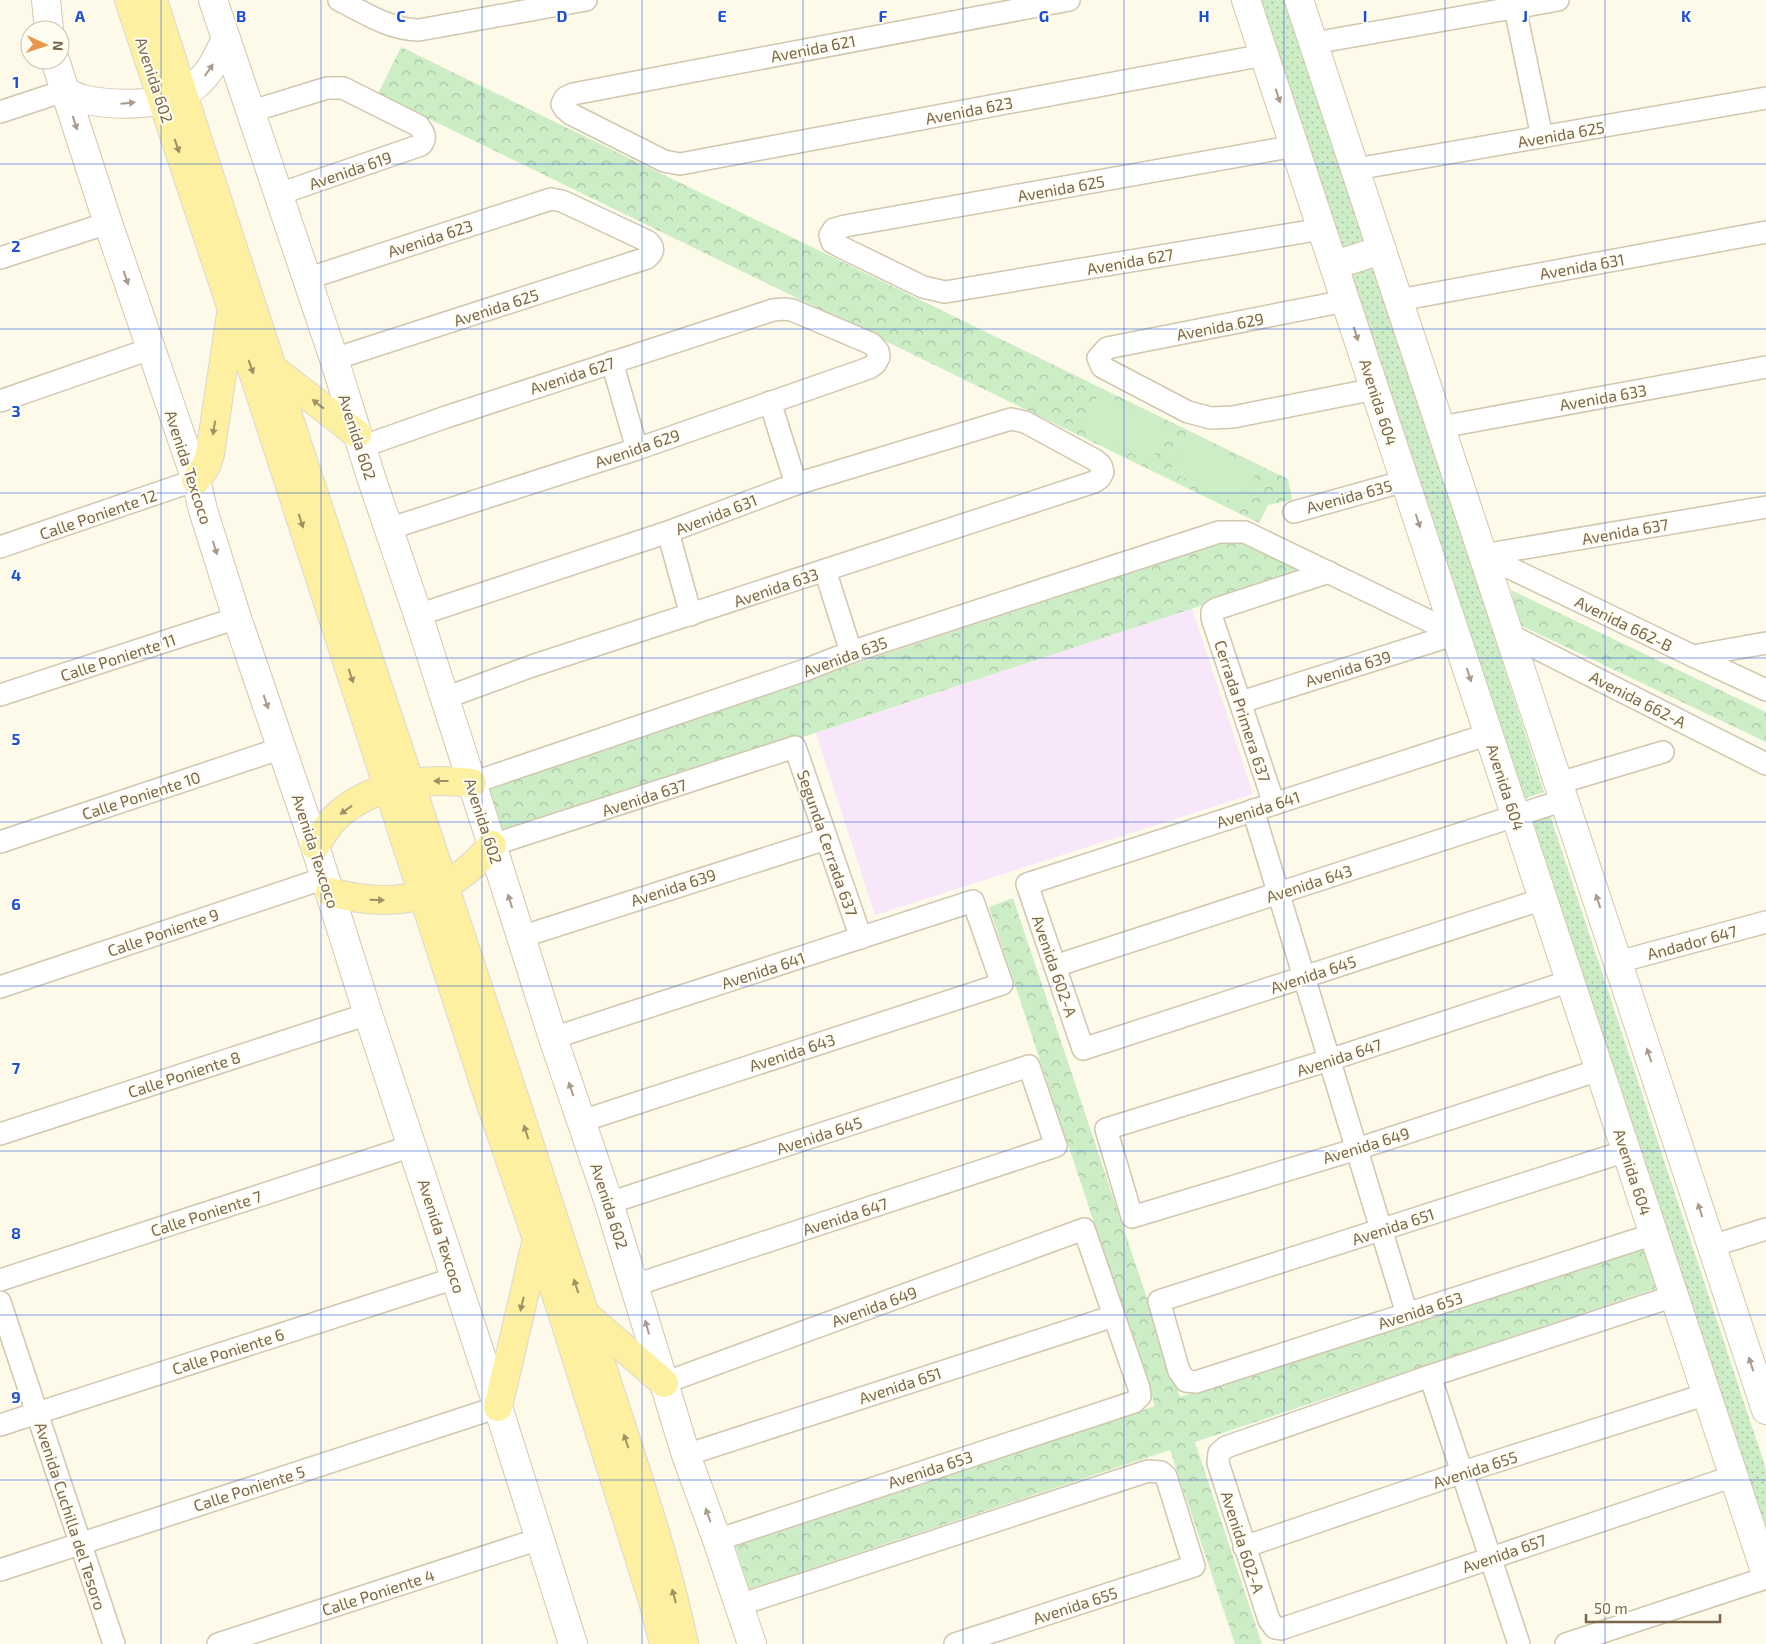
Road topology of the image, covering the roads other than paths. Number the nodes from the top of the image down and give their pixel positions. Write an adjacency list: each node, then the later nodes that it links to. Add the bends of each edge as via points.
1 (46, 0): 13 (main road)
2 (129, 0): 19 (main road, Avenida 602)
3 (153, 0): 19 (main road, Avenida 602)
4 (213, 0): 14 (main road, Avenida 602)
5 (339, 0): 6 (street, via 407,30 432,29)
6 (586, 0)
7 (1069, 0): 12 (street, Avenida 621)
8 (1246, 0): 16 (main road, Avenida 604)
9 (1300, 0): 15 (main road)
10 (1558, 0): 11 (street)
11 (1515, 8): 15 (street); 23 (street)
12 (968, 9): 25 (street, Avenida 621, via 565,98 562,104 571,114)
13 (48, 20)
14 (226, 39): 19 (main road, one-way to 14, via 196,86 210,70); 22 (main road, Avenida 602)
15 (1314, 43): 26 (main road)
16 (1264, 55): 24 (main road, Avenida 604, one-way to 24); 25 (street, Avenida 623)
17 (58, 70): 18 (main road, Avenida Texcoco)
18 (64, 91): 19 (main road, one-way to 19, via 80,98 118,104); 21 (street); 28 (main road, Avenida Texcoco, one-way to 28)
19 (172, 97): 39 (main road, Avenida 602, one-way to 39); 44 (main road, Avenida 602)
20 (1766, 98): 23 (street, Avenida 625)
21 (0, 112)
22 (249, 112): 27 (main road, Avenida 602); 27 (street, Avenida 619, via 337,87 419,126 425,135 421,145)
23 (1542, 137): 26 (street, Avenida 625)
24 (1295, 146): 29 (main road, Avenida 604); 36 (street, Avenida 625, via 834,228 830,235 832,242 843,248)
25 (674, 164)
26 (1356, 169): 32 (main road)
27 (279, 194): 35 (main road, Avenida 602)
28 (108, 223): 33 (street); 40 (main road, Avenida Texcoco, one-way to 40)
29 (1322, 228): 34 (main road, Avenida 604); 36 (street, Avenida 627)
30 (1766, 232): 37 (street, Avenida 631)
31 (654, 249): 35 (street, Avenida 623, via 647,241 554,199); 42 (street, Avenida 625, via 647,258)
32 (1382, 250): 34 (main road); 37 (main road)
33 (0, 258)
34 (1334, 265): 38 (main road, Avenida 604)
35 (306, 279): 42 (main road, Avenida 602)
36 (938, 292)
37 (1399, 300): 49 (main road)
38 (1345, 301): 46 (main road, Avenida 604, one-way to 46); 46 (street, Avenida 629, via 1107,348 1098,358 1102,367 1188,412 1211,418)
39 (232, 310): 53 (main road, one-way to 53, via 210,454); 82 (main road, Avenida 602, one-way to 82)
40 (150, 349): 47 (street); 53 (main road, Avenida Texcoco)
41 (879, 357): 43 (street, Avenida 627, via 872,344 784,309); 48 (street, Avenida 629, via 869,368)
42 (334, 359): 50 (main road, Avenida 602)
43 (612, 362): 50 (street, Avenida 627, via 446,417); 51 (street)
44 (271, 367): 50 (main road, one-way to 44); 82 (main road, Avenida 602)
45 (1766, 367): 49 (street, Avenida 633)
46 (1375, 389): 54 (main road, Avenida 604)
47 (0, 401)
48 (770, 402): 51 (street, Avenida 629); 55 (street)
49 (1441, 427): 61 (main road)
50 (359, 441): 58 (main road, Avenida 602)
51 (637, 449): 58 (street, Avenida 629)
52 (1103, 472): 55 (street, Avenida 631, via 1095,460 1016,419); 62 (street, Avenida 633, via 1094,482)
53 (196, 480): 60 (street, Calle Poniente 12); 66 (main road, Avenida Texcoco, one-way to 66)
54 (1405, 481): 57 (street, Avenida 635); 67 (main road, Avenida 604, one-way to 67)
55 (796, 484): 59 (street, Avenida 631)
56 (1766, 507): 61 (street, Avenida 637)
57 (1294, 512)
58 (388, 529): 65 (main road, Avenida 602)
59 (668, 532): 64 (street); 65 (street, Avenida 631)
60 (0, 547)
61 (1483, 555): 68 (main road); 71 (street, Avenida 662-B)
62 (825, 570): 64 (street, Avenida 633); 70 (street)
63 (1329, 572): 67 (street); 70 (street, Avenida 635, via 1245,532 1220,532); 75 (street, Cerrada Primera 637, via 1212,612)
64 (691, 615): 74 (street, Avenida 633, via 532,666)
65 (418, 616): 74 (main road, Avenida 602)
66 (237, 618): 73 (street, Calle Poniente 11); 78 (main road, Avenida Texcoco, one-way to 78)
67 (1456, 634): 75 (street, Avenida 639); 76 (main road, Avenida 604, one-way to 76)
68 (1510, 635): 80 (street, Avenida 662-A); 83 (main road)
69 (1766, 643): 71 (street)
70 (851, 652): 81 (street, Avenida 635)
71 (1693, 656): 72 (street, Avenida 662-B)
72 (1766, 690)
73 (0, 695)
74 (445, 698): 81 (main road, Avenida 602)
75 (1241, 702): 84 (street, Cerrada Primera 637)
76 (1488, 734): 84 (street, Avenida 641); 86 (main road, Avenida 604)
77 (795, 747): 87 (street, Segunda Cerrada 637); 89 (street, Avenida 637)
78 (282, 748): 88 (street, Calle Poniente 10); 90 (main road, Avenida Texcoco)
79 (1663, 752): 83 (street, Avenida 643)
80 (1766, 764)
81 (472, 783): 82 (main road, one-way to 82, via 436,780); 89 (main road, Avenida 602)
82 (399, 786): 90 (main road, one-way to 90, via 369,796 341,813); 93 (main road, Avenida 602)
83 (1561, 792): 86 (street, Avenida 643); 99 (main road, one-way to 83)
84 (1274, 804): 85 (street, Avenida 641)
85 (1253, 810): 91 (street, Avenida 641); 94 (street)
86 (1516, 816): 94 (street, Avenida 643); 95 (main road, Avenida 604)
87 (826, 839): 97 (street, Avenida 639); 98 (street, Segunda Cerrada 637)
88 (0, 842)
89 (492, 845): 93 (main road, via 467,872); 97 (main road, Avenida 602, one-way to 89)
90 (315, 846): 92 (main road, Avenida Texcoco)
91 (1027, 884): 100 (street, Avenida 602-A)
92 (328, 885): 93 (main road, one-way to 93, via 359,899 376,901 408,898); 104 (street, Calle Poniente 9); 105 (main road, Avenida Texcoco)
93 (434, 890): 121 (main road, Avenida 602, via 488,1095); 129 (main road, Avenida 602, one-way to 93)
94 (1278, 894): 100 (street, Avenida 643); 101 (street)
95 (1543, 899): 101 (street, Avenida 645); 102 (main road, Avenida 604)
96 (1766, 922): 99 (street, Andador 647)
97 (520, 937): 106 (main road, Avenida 602)
98 (861, 938): 103 (street, Avenida 641, via 973,901); 106 (street, Avenida 641)
99 (1618, 962): 122 (main road, one-way to 99)
100 (1054, 966): 107 (street, Avenida 602-A)
101 (1304, 977): 107 (street, Avenida 645); 108 (street)
102 (1570, 981): 108 (street, Avenida 647); 109 (main road, Avenida 604)
103 (1002, 984): 110 (street, Avenida 643)
104 (0, 987)
105 (368, 1014): 111 (street, Calle Poniente 8); 112 (main road, Avenida Texcoco)
106 (553, 1038): 110 (main road, Avenida 602, one-way to 106)
107 (1083, 1049)
108 (1329, 1060): 114 (street); 117 (street, Avenida 647, via 1106,1129)
109 (1599, 1070): 114 (street, Avenida 649); 115 (main road, Avenida 604)
110 (582, 1121): 116 (main road, Avenida 602)
111 (0, 1134)
112 (412, 1146): 123 (main road, Avenida Texcoco); 124 (street, Calle Poniente 7)
113 (1056, 1146): 116 (street, Avenida 645, via 1029,1066); 125 (street, Avenida 647)
114 (1356, 1149): 117 (street, Avenida 649); 119 (street)
115 (1626, 1151): 119 (street, Avenida 651); 120 (main road, Avenida 604)
116 (609, 1203): 125 (main road, Avenida 602)
117 (1132, 1217)
118 (1766, 1229): 122 (street)
119 (1382, 1230): 128 (street); 132 (street, Avenida 651, via 1159,1301 1179,1371)
120 (1654, 1234): 126 (main road, Avenida 604); 128 (street, Avenida 653)
121 (538, 1239): 135 (main road, one-way to 135); 154 (main road, Avenida 602, via 629,1523)
122 (1712, 1246): 136 (main road, one-way to 122)
123 (455, 1278): 135 (main road, Avenida Texcoco); 137 (street, Calle Poniente 6)
124 (0, 1280)
125 (635, 1285): 133 (main road, Avenida 602, one-way to 125)
126 (1674, 1296): 131 (street); 134 (main road, Avenida 604)
127 (0, 1302): 137 (street, Avenida Cuchilla del Tesoro)
128 (1407, 1314): 132 (street, Avenida 653, via 1196,1382)
129 (586, 1315): 133 (main road); 155 (main road, Avenida 602, one-way to 129, via 658,1540)
130 (1114, 1316): 133 (street, Avenida 649, via 1084,1228); 139 (street, Avenida 651); 143 (street, Avenida 653, via 1139,1388 1140,1396 1134,1402)
131 (1430, 1376): 140 (street); 145 (street, Avenida 602-A, via 1226,1447 1219,1453 1218,1464)
132 (1186, 1381)
133 (664, 1382): 139 (main road, Avenida 602)
134 (1707, 1394): 140 (street, Avenida 655); 141 (main road, Avenida 604)
135 (498, 1407): 142 (main road, Avenida Texcoco); 144 (street, Calle Poniente 5)
136 (1766, 1410)
137 (37, 1413): 138 (street, Calle Poniente 6); 144 (street, Avenida Cuchilla del Tesoro)
138 (0, 1425)
139 (686, 1455): 143 (main road, Avenida 602, one-way to 139)
140 (1462, 1472): 145 (street, Avenida 655); 146 (street)
141 (1734, 1476): 146 (street, Avenida 657); 148 (main road, Avenida 604)
142 (539, 1540): 152 (street, Calle Poniente 4); 153 (main road, Avenida Texcoco)
143 (717, 1540): 149 (main road, Avenida 602)
144 (79, 1543): 147 (street, Calle Poniente 5); 151 (street, Avenida Cuchilla del Tesoro)
145 (1244, 1547): 150 (street, Avenida 602-A, via 1269,1620)
146 (1490, 1557): 150 (street, Avenida 657, via 1285,1628); 158 (street)
147 (0, 1570)
148 (1766, 1576): 159 (street)
149 (739, 1605): 156 (main road, Avenida 602); 157 (street, Avenida 655, via 1148,1471 1161,1472 1169,1482 1194,1566)
150 (1275, 1628)
151 (114, 1644)
152 (218, 1644)
153 (573, 1644)
154 (664, 1644)
155 (684, 1644)
156 (752, 1644)
157 (955, 1644)
158 (1519, 1644)
159 (1566, 1644)

